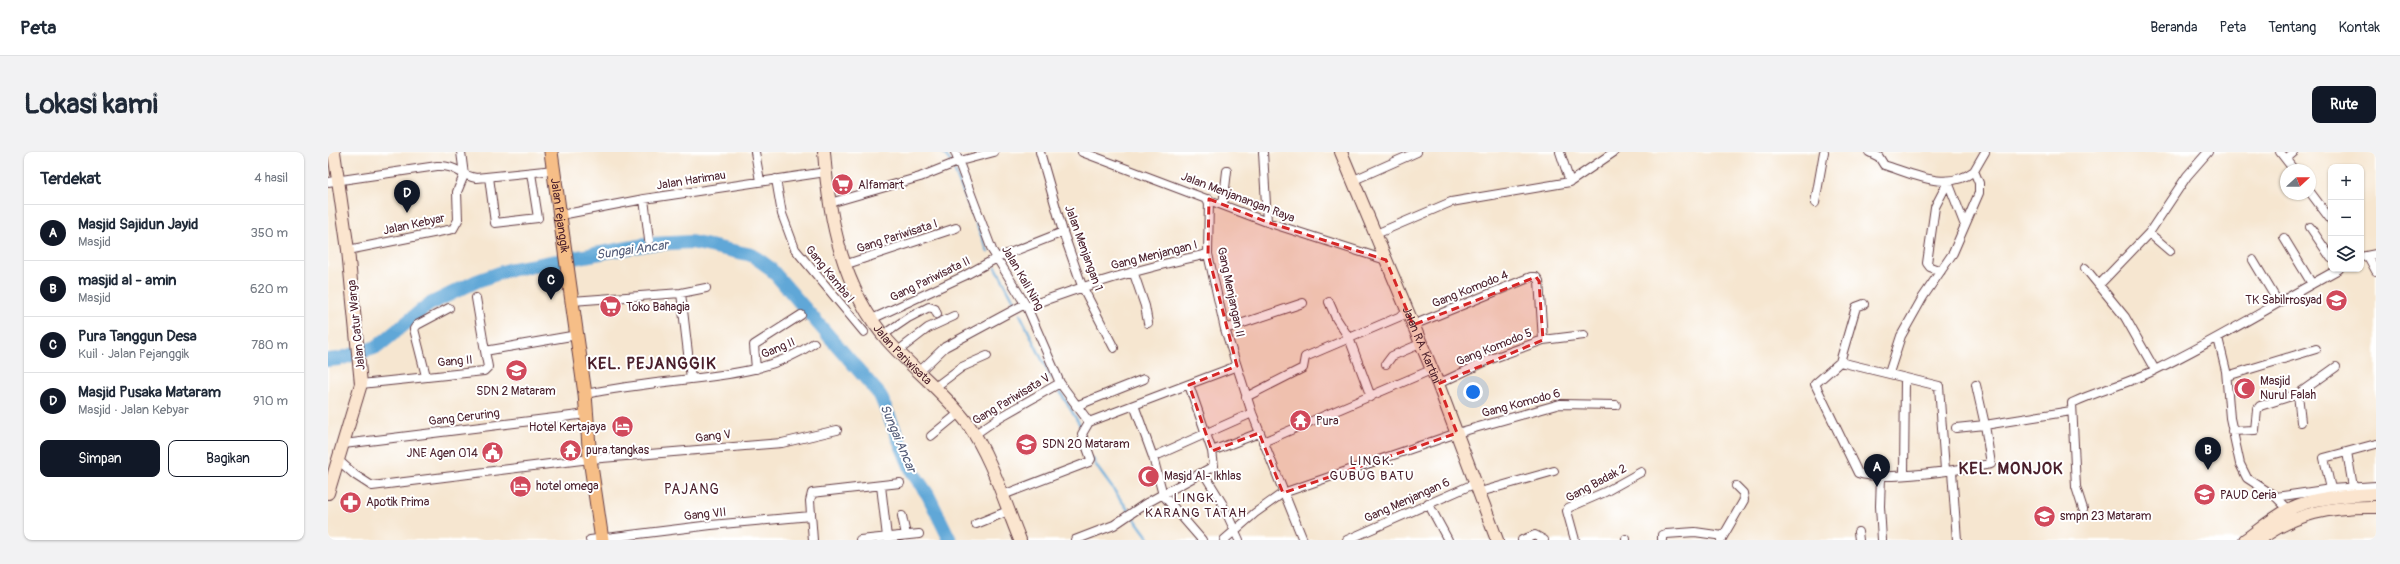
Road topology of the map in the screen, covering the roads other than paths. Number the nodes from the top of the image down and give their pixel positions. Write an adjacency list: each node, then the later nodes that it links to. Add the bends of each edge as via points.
1 (334, 152): 35 (street, Jalan Catur Warga)
2 (461, 152): 30 (street, Jalan Kebyar)
3 (551, 152): 25 (main road, Jalan Pejanggik)
4 (755, 152): 34 (street)
5 (824, 152): 29 (street, Jalan Pariwisata)
6 (955, 152): 23 (street, Jalan Kali Ning)
7 (994, 152): 23 (street)
8 (1040, 152): 50 (street, Jalan Menjangan 1)
9 (1082, 152): 21 (street, Jalan Menjanangan Raya)
10 (1263, 152): 46 (street)
11 (1341, 152): 33 (street, Jalan RA. Kartini)
12 (1417, 152): 33 (street)
13 (1560, 152): 36 (street)
14 (1614, 152): 36 (street)
15 (1824, 152): 42 (street)
16 (1869, 152): 37 (street, via 1879,157 1884,165)
17 (1985, 152): 27 (street)
18 (2208, 152): 51 (street, via 2187,176)
19 (2280, 152): 22 (street)
20 (2294, 152): 22 (street)
21 (1106, 156): 39 (street, Jalan Menjanangan Raya)
22 (2286, 159): 24 (street)
23 (960, 161): 41 (street, via 920,177); 60 (street, Jalan Kali Ning)
24 (2290, 164)
25 (554, 170): 28 (street); 44 (main road, Jalan Pejanggik)
26 (1227, 171): 43 (street)
27 (1974, 171): 37 (street, via 1965,178); 47 (street, via 1979,183 1979,193)
28 (531, 172): 31 (street); 31 (street, via 538,218 495,223)
29 (826, 172): 32 (street, Jalan Harimau); 41 (street, Jalan Pariwisata)
30 (464, 175): 31 (street, via 476,178); 35 (street, via 454,167 437,166); 55 (street, Jalan Kebyar, via 457,192 458,220 453,228)
31 (489, 177)
32 (776, 178): 34 (street, Jalan Harimau); 90 (street, Gang Kamba I, via 782,214 795,249)
33 (1354, 180): 52 (street, Jalan RA. Kartini)
34 (760, 181): 38 (street, Jalan Harimau)
35 (333, 182): 55 (street, Jalan Catur Warga)
36 (1570, 182): 52 (street, via 1451,202)
37 (1948, 182): 47 (street); 65 (street, via 1935,207 1927,263)
38 (644, 199): 44 (street, Jalan Harimau); 54 (street)
39 (1209, 199): 43 (street, Jalan Menjanangan Raya); 57 (street, Gang Menjangan II)
40 (2316, 200): 45 (street)
41 (830, 203): 63 (street, Jalan Pariwisata)
42 (1815, 203)
43 (1223, 205): 46 (street, Jalan Menjanangan Raya)
44 (561, 215): 75 (main road, Jalan Pejanggik)
45 (2328, 216)
46 (1267, 222): 61 (street, Jalan Menjanangan Raya)
47 (1964, 223): 65 (street, via 1953,253)
48 (2310, 227): 58 (street)
49 (956, 228): 63 (street, Gang Pariwisata I)
50 (1063, 232): 60 (street, Gang Pariwisata II); 71 (street, Jalan Menjangan 1)
51 (2149, 233): 56 (street); 70 (street)
52 (1376, 234): 61 (street, Jalan RA. Kartini)
53 (2284, 238): 69 (street)
54 (649, 240)
55 (348, 250): 116 (street, Jalan Catur Warga)
56 (2170, 251)
57 (1208, 254): 67 (street, Gang Menjangan I); 89 (street, Gang Menjangan II)
58 (2328, 254)
59 (2368, 256): 66 (street)
60 (997, 258): 80 (street, Jalan Kali Ning); 86 (street, Gang Pariwisata II)
61 (1386, 260): 82 (street, Jalan RA. Kartini)
62 (2253, 260): 77 (street)
63 (844, 265): 86 (street, Jalan Pariwisata)
64 (2085, 268): 70 (street)
65 (1938, 270): 112 (street, via 1901,336)
66 (2376, 270)
67 (1133, 271): 71 (street, Gang Menjangan I); 87 (street)
68 (2333, 272): 69 (street)
69 (2312, 284): 77 (street)
70 (2099, 285): 110 (street, via 2125,317)
71 (1082, 286): 80 (street, Gang Menjangan I); 99 (street, Jalan Menjangan 1)
72 (706, 288): 73 (street)
73 (681, 293): 75 (street); 117 (street)
74 (476, 298): 101 (street)
75 (572, 301): 93 (main road, Jalan Pejanggik)
76 (1329, 302): 94 (street)
77 (2278, 302): 95 (street)
78 (1303, 303): 89 (street)
79 (1864, 304): 104 (street, via 1856,307)
80 (1026, 306): 111 (street, Gang Menjangan I, via 962,336 945,347); 119 (street, Jalan Kali Ning)
81 (449, 308): 113 (street, via 414,329)
82 (1408, 313): 88 (street, Jalan RA. Kartini); 94 (street)
83 (938, 314): 91 (street, via 935,309 929,308 908,318)
84 (802, 315): 108 (street, via 754,345)
85 (954, 316): 102 (street, via 928,328)
86 (872, 319): 91 (street, Jalan Pariwisata)
87 (1148, 323)
88 (1413, 325): 96 (street, Gang Komodo 4, via 1536,277 1539,281); 98 (street, Jalan RA. Kartini)
89 (1225, 329): 106 (street, Gang Menjangan II)
90 (864, 332)
91 (883, 335): 102 (street, Jalan Pariwisata)
92 (1584, 335): 96 (street, Gang Komodo 5)
93 (577, 336): 101 (street, Gang II); 124 (main road, Jalan Pejanggik)
94 (1349, 338): 126 (street, via 1305,356 1303,368); 127 (street)
95 (2218, 338): 110 (street); 114 (street)
96 (1543, 340): 120 (street, Gang Komodo 5, via 1484,362)
97 (814, 343): 108 (street, Gang II, via 777,363)
98 (1420, 344): 105 (street, via 1392,356); 109 (street, Jalan RA. Kartini)
99 (1114, 348)
100 (2316, 349): 114 (street)
101 (485, 351): 113 (street, Gang II, via 488,367 484,371)
102 (898, 351): 111 (street, Jalan Pariwisata)
103 (987, 356): 123 (street, via 962,367)
104 (1840, 362): 112 (street); 159 (street, via 1817,381 1817,388 1856,471)
105 (1386, 364)
106 (1237, 366): 122 (street); 126 (street, Gang Menjangan II)
107 (2336, 367): 125 (street)
108 (756, 369): 117 (street, Gang II)
109 (1431, 370): 120 (street, Jalan RA. Kartini); 127 (street)
110 (2156, 370): 131 (street, via 2074,402 2071,404)
111 (919, 372): 123 (street, Jalan Pariwisata)
112 (1889, 373): 115 (street)
113 (426, 376): 116 (street, Gang II)
114 (2227, 376): 140 (street)
115 (1905, 378): 155 (street, via 1937,385 1941,389); 158 (street)
116 (361, 379): 147 (street, Jalan Catur Warga)
117 (691, 379): 124 (street, Gang II)
118 (1144, 379): 130 (street)
119 (1060, 383): 130 (street, Jalan Kali Ning); 144 (street, Gang Pariwisata V)
120 (1438, 384): 143 (street, Jalan RA. Kartini)
121 (1976, 384): 136 (street)
122 (1189, 385): 128 (street); 141 (street)
123 (934, 388): 132 (street, Jalan Pariwisata)
124 (585, 394): 134 (main road, Jalan Pejanggik)
125 (2298, 394): 135 (street); 140 (street, via 2260,406 2257,410 2255,430)
126 (1246, 397): 133 (street, Gang Menjangan II)
127 (1372, 397): 146 (street)
128 (1134, 405): 137 (street); 152 (street)
129 (1616, 405): 143 (street, Gang Komodo 6, via 1560,404)
130 (1076, 406): 137 (street, Jalan Kali Ning)
131 (2071, 411): 136 (street); 175 (street, via 2076,487)
132 (958, 413): 144 (street, Jalan Pariwisata); 145 (street)
133 (1252, 413): 141 (street); 142 (street, Gang Menjangan II)
134 (587, 414): 147 (street, Gang Ceruring); 153 (main road, Jalan Pejanggik)
135 (2301, 422)
136 (1985, 425): 138 (street); 155 (street, via 1991,464)
137 (1085, 427): 170 (street, via 1090,462)
138 (1956, 428)
139 (837, 430): 153 (street, Gang V, via 782,443)
140 (2232, 431): 172 (street, via 2236,451 2247,478)
141 (1206, 433): 149 (street); 152 (street)
142 (1259, 433): 146 (street, Gang Menjangan II); 149 (street)
143 (1457, 433): 165 (street, Jalan RA. Kartini); 168 (street, Gang Komodo 6)
144 (974, 435): 170 (street, Jalan Pariwisata)
145 (931, 436)
146 (1263, 442): 168 (street, Gang Menjangan II)
147 (344, 444): 151 (street, Jalan Catur Warga)
148 (2376, 444): 150 (street)
149 (1212, 451): 156 (street, via 1215,462 1212,469)
150 (2347, 452): 164 (street); 166 (street, via 2324,458)
151 (333, 456): 153 (street, Gang V, via 372,486); 167 (street, Jalan Catur Warga)
152 (1153, 457): 171 (street)
153 (590, 459): 186 (main road, Jalan Pejanggik)
154 (1554, 471): 165 (street, Gang Menjangan 6)
155 (1949, 471): 158 (street); 203 (street)
156 (1203, 472): 171 (street); 181 (street)
157 (1641, 472): 200 (street, Gang Badak 2, via 1605,492 1568,508)
158 (1904, 474): 159 (street)
159 (1881, 476): 202 (street)
160 (900, 483): 161 (street)
161 (881, 486): 178 (street, via 816,491 810,495); 184 (street)
162 (1736, 486): 185 (street, via 1743,493 1744,500)
163 (2376, 486): 164 (street)
164 (2353, 487): 166 (street)
165 (1478, 488): 173 (street, Gang Menjangan 6); 197 (street, Jalan RA. Kartini)
166 (2331, 489): 172 (street)
167 (328, 494)
168 (1283, 494): 181 (street, Gang Komodo 6, via 1255,513); 194 (street, Gang Menjangan II)
169 (2376, 494): 177 (street, via 2326,499)
170 (1003, 495): 176 (street, Jalan Pariwisata)
171 (1163, 495): 190 (street, via 1108,527); 191 (street)
172 (2276, 497): 177 (street)
173 (1428, 503): 195 (street, Gang Menjangan 6); 196 (street)
174 (2376, 507): 177 (street)
175 (2082, 509)
176 (1008, 511): 180 (street); 189 (street, Jalan Pariwisata)
177 (2292, 513): 204 (street); 205 (street)
178 (811, 516): 186 (street, Gang VII, via 703,526); 187 (street)
179 (902, 516): 183 (street)
180 (976, 524)
181 (1235, 531): 192 (street, Gang Komodo 6); 193 (street)
182 (919, 534): 183 (street)
183 (906, 535): 184 (street)
184 (887, 537): 188 (street)
185 (1722, 538): 201 (street, via 1695,532 1666,534 1662,535)
186 (598, 540)
187 (813, 540)
188 (860, 540)
189 (1020, 540)
190 (1075, 540)
191 (1202, 540)
192 (1224, 540)
193 (1239, 540)
194 (1303, 540)
195 (1347, 540)
196 (1448, 540)
197 (1498, 540)
198 (1522, 540): 199 (street, via 1535,535)
199 (1544, 540)
200 (1575, 540)
201 (1662, 540)
202 (1882, 540)
203 (1958, 540)
204 (2245, 540)
205 (2259, 540)

